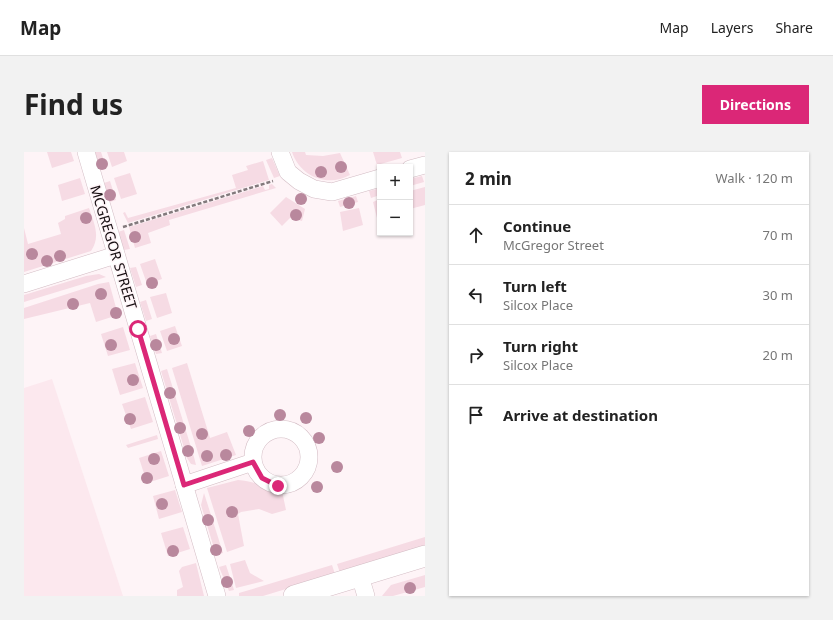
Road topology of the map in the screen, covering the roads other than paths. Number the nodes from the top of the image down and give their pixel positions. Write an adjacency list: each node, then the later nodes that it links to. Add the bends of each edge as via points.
1 (86, 152): 6 (street, MCGREGOR STREET)
2 (280, 152): 5 (street, via 288,172 314,189 332,192)
3 (425, 165): 4 (street)
4 (413, 168)
5 (377, 179)
6 (116, 254): 7 (street); 9 (street, MCGREGOR STREET)
7 (24, 284)
8 (253, 462): 9 (street)
9 (184, 485): 12 (street, MCGREGOR STREET)
10 (425, 556): 11 (street)
11 (360, 576): 13 (street); 14 (street)
12 (218, 596)
13 (294, 596)
14 (366, 596)

